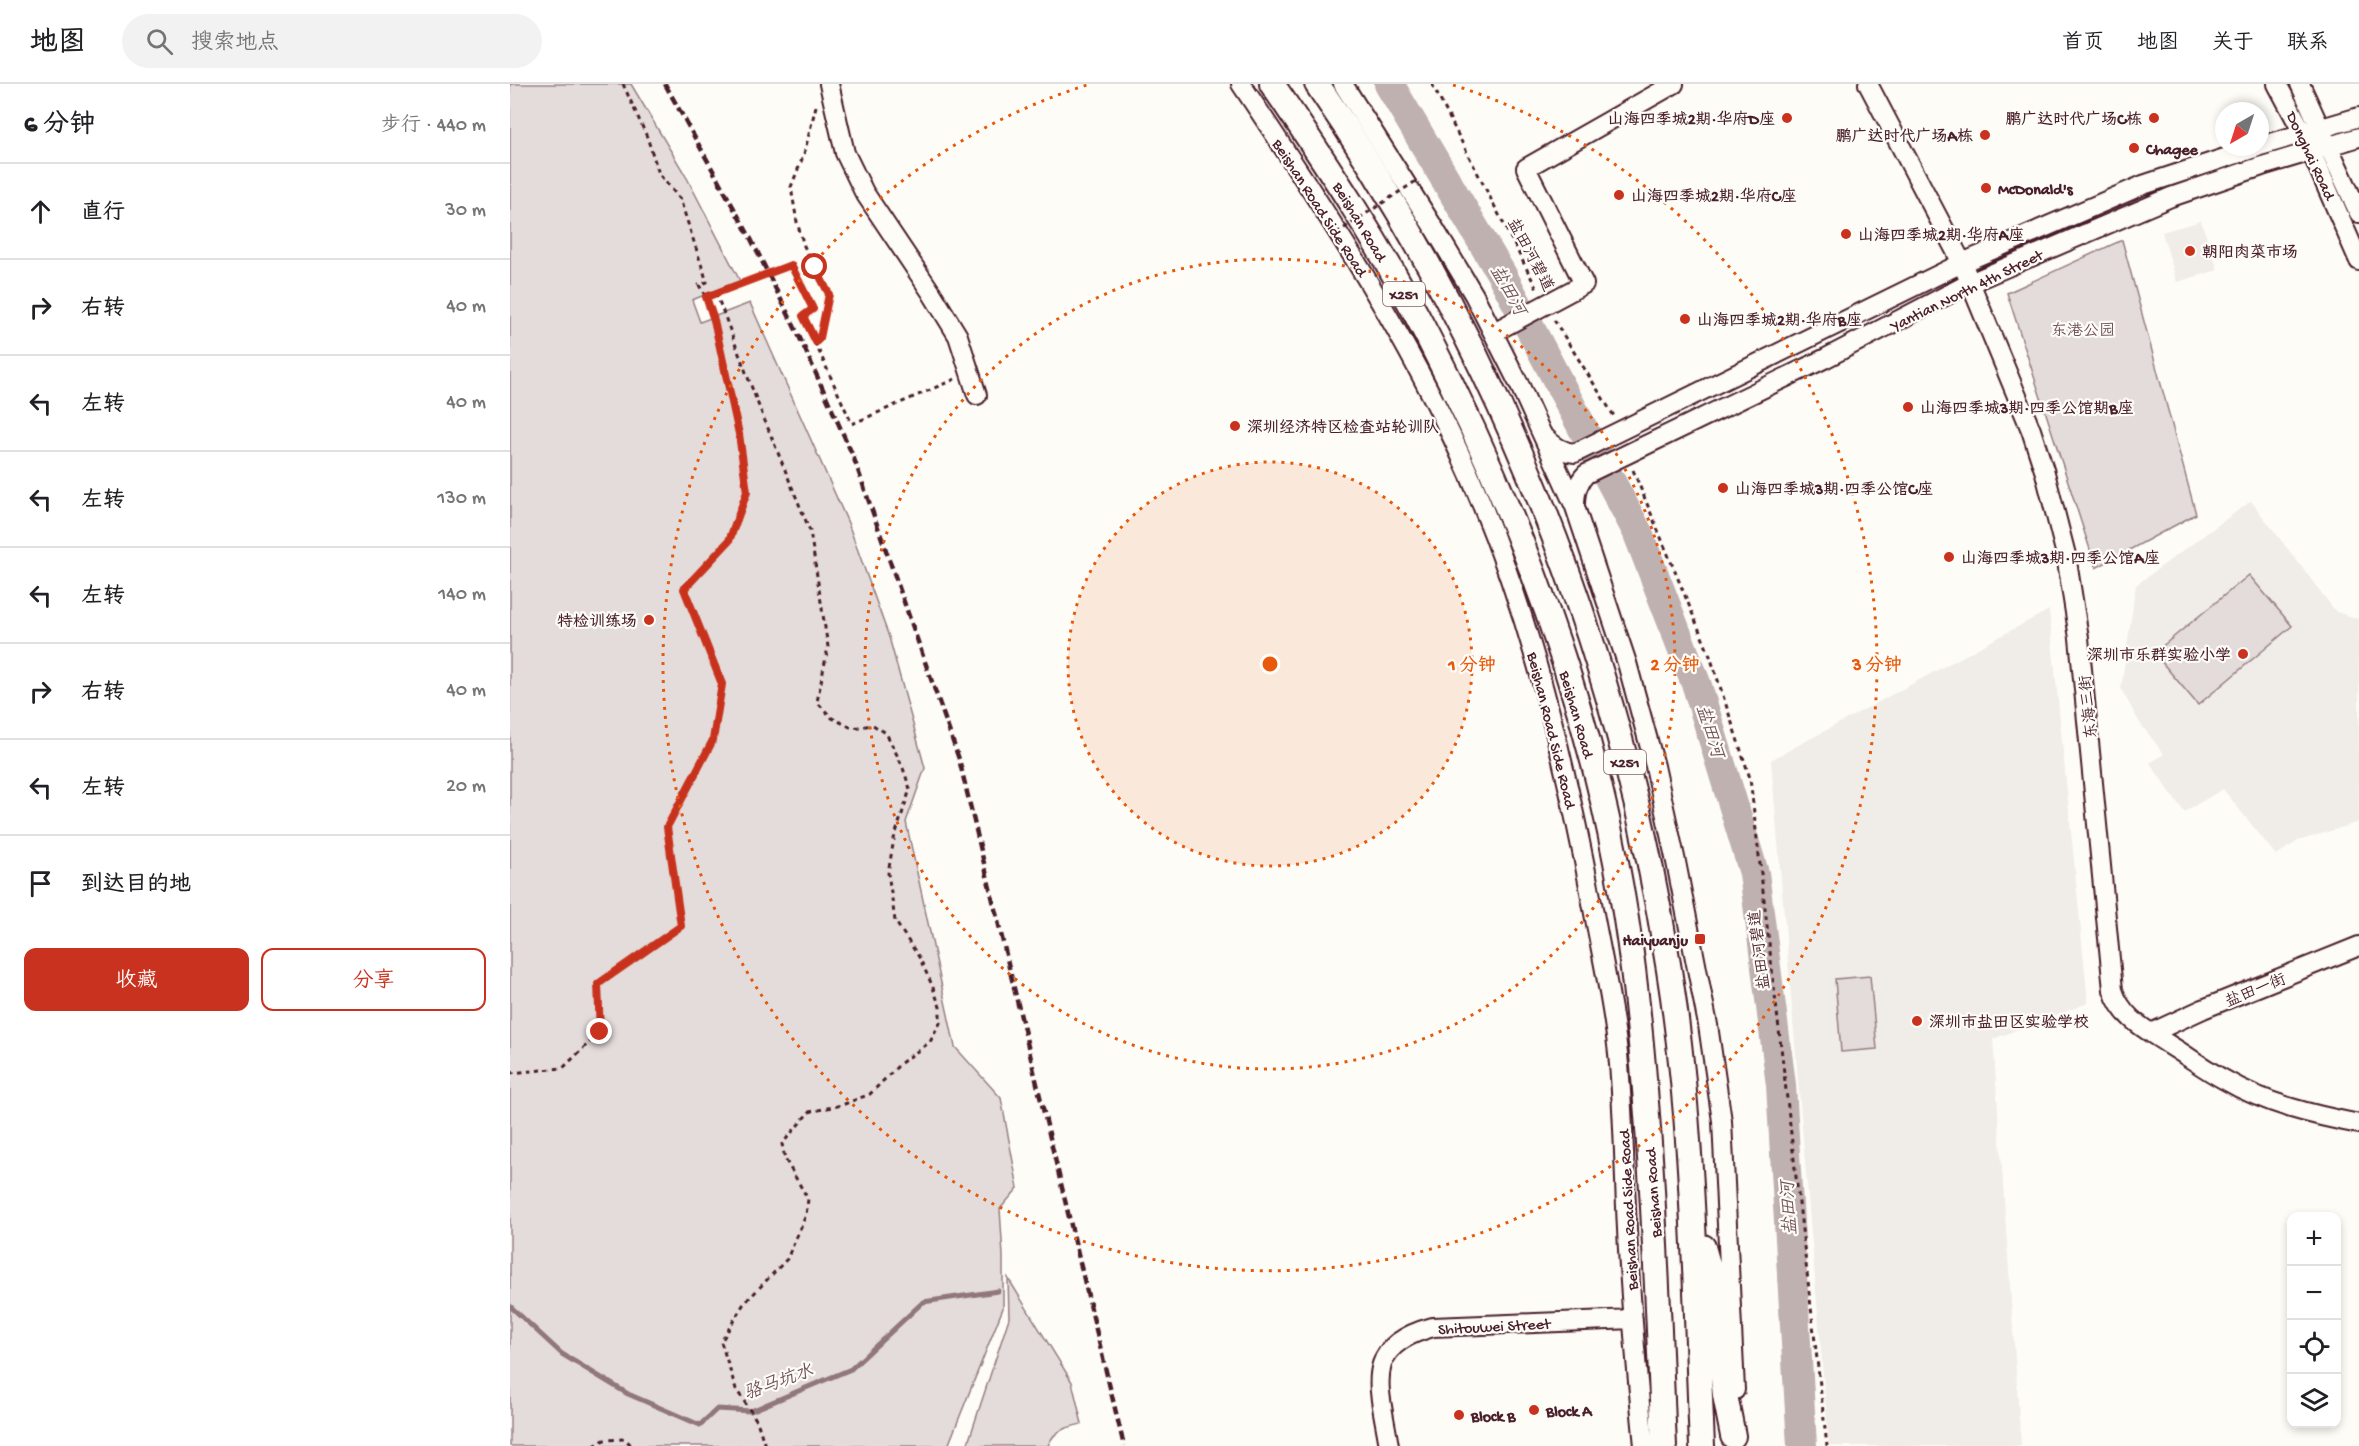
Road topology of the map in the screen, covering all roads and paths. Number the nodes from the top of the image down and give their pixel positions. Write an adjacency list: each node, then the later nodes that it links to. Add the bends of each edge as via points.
1 (623, 84): 30 (path, via 659,174 680,200 707,282 699,285)
2 (829, 84): 34 (street, via 845,153 864,192 958,336)
3 (1241, 84): 40 (street, Beishan Road Side Road, via 1310,187 1407,347 1455,442)
4 (1272, 84): 41 (main road, Beishan Road / X251, via 1378,247 1427,334)
5 (1317, 84): 16 (main road, Beishan Road / X251)
6 (1325, 84): 16 (main road)
7 (1343, 84): 32 (street)
8 (1432, 84): 31 (path, 盐田河碧道)
9 (1674, 84): 31 (street, via 1526,168 1584,284)
10 (1868, 84): 27 (street, 东海三街)
11 (2277, 84): 17 (street, Donghai Road)
12 (2300, 84): 15 (street, Donghai Road)
13 (816, 103): 33 (path, via 804,154 791,187 804,246 829,294)
14 (2359, 117): 15 (street, Yantian North 4th Street)
15 (2322, 128): 17 (street, Yantian North 4th Street); 20 (street, Donghai Road)
16 (1351, 133): 47 (main road, Beishan Road / X251, via 1451,307 1505,417 1551,523 1593,645 1648,852 1670,972 1689,1134)
17 (2303, 133): 19 (street, Yantian North 4th Street); 21 (street, Donghai Road)
18 (2359, 137): 20 (street, Yantian North 4th Street)
19 (2269, 144)
20 (2330, 146): 21 (street, Yantian North 4th Street); 24 (street, Donghai Road)
21 (2311, 153): 26 (street, Donghai Road); 28 (street, Yantian North 4th Street, via 2171,197)
22 (2231, 156): 27 (street, Yantian North 4th Street, via 2142,185)
23 (1419, 179): 25 (path, bridge)
24 (2359, 213)
25 (1329, 238)
26 (2359, 261)
27 (1962, 263): 28 (street, 东海三街); 36 (street, Yantian North 4th Street)
28 (1970, 283): 39 (street, Yantian North 4th Street, via 1826,358 1586,474 1577,486); 43 (street, 东海三街, via 2031,430 2066,555 2086,687 2113,990 2118,1006)
29 (716, 293): 30 (path); 33 (path, bridge, via 791,265 813,309 803,316); 52 (path, via 810,531 828,647 817,702 832,718 852,728 873,725 886,733 902,765 909,789 894,839 888,873 890,890 895,921 919,957 940,1006 940,1023 930,1042 901,1063 870,1094 808,1112 782,1144 784,1159 808,1198 806,1215 787,1259 743,1305 721,1342 736,1389 757,1421)
30 (706, 297): 45 (path, via 739,434 747,492 729,541 684,589 722,684 713,740 667,827 681,926 598,984 600,1032 563,1068)
31 (1542, 307): 32 (street); 36 (path, 盐田河碧道)
32 (1501, 329): 37 (street)
33 (816, 342): 34 (path, via 852,424)
34 (970, 372): 35 (street)
35 (977, 395)
36 (1622, 429): 37 (street, Yantian North 4th Street, via 1575,453 1566,452)
37 (1544, 436): 39 (street)
38 (1632, 471): 57 (path, 盐田河碧道, via 1710,656 1750,778)
39 (1575, 507): 49 (street, via 1624,653 1655,766 1708,1025 1723,1132 1735,1385)
40 (1482, 508): 41 (street); 44 (street, Beishan Road Side Road, via 1517,594 1540,670)
41 (1512, 516): 44 (main road, Beishan Road / X251, via 1573,690 1599,787 1633,967)
42 (2359, 946): 43 (street, 盐田一街)
43 (2151, 1033): 46 (street, via 2226,1081 2271,1101)
44 (1629, 1052): 48 (street, Beishan Road Side Road); 55 (main road, Beishan Road / X251, via 1655,1232)
45 (510, 1073)
46 (2359, 1124)
47 (1691, 1204): 49 (main road, via 1715,1289); 56 (main road, Beishan Road / X251)
48 (1633, 1319): 53 (street, Shitouwei Street, via 1433,1327 1411,1333 1394,1345 1382,1361 1379,1380); 54 (street, Beishan Road Side Road)
49 (1733, 1441)
50 (594, 1446): 51 (path, via 604,1440 625,1439)
51 (632, 1446)
52 (765, 1446)
53 (1389, 1446)
54 (1644, 1446)
55 (1664, 1446)
56 (1702, 1446)
57 (1827, 1446)

